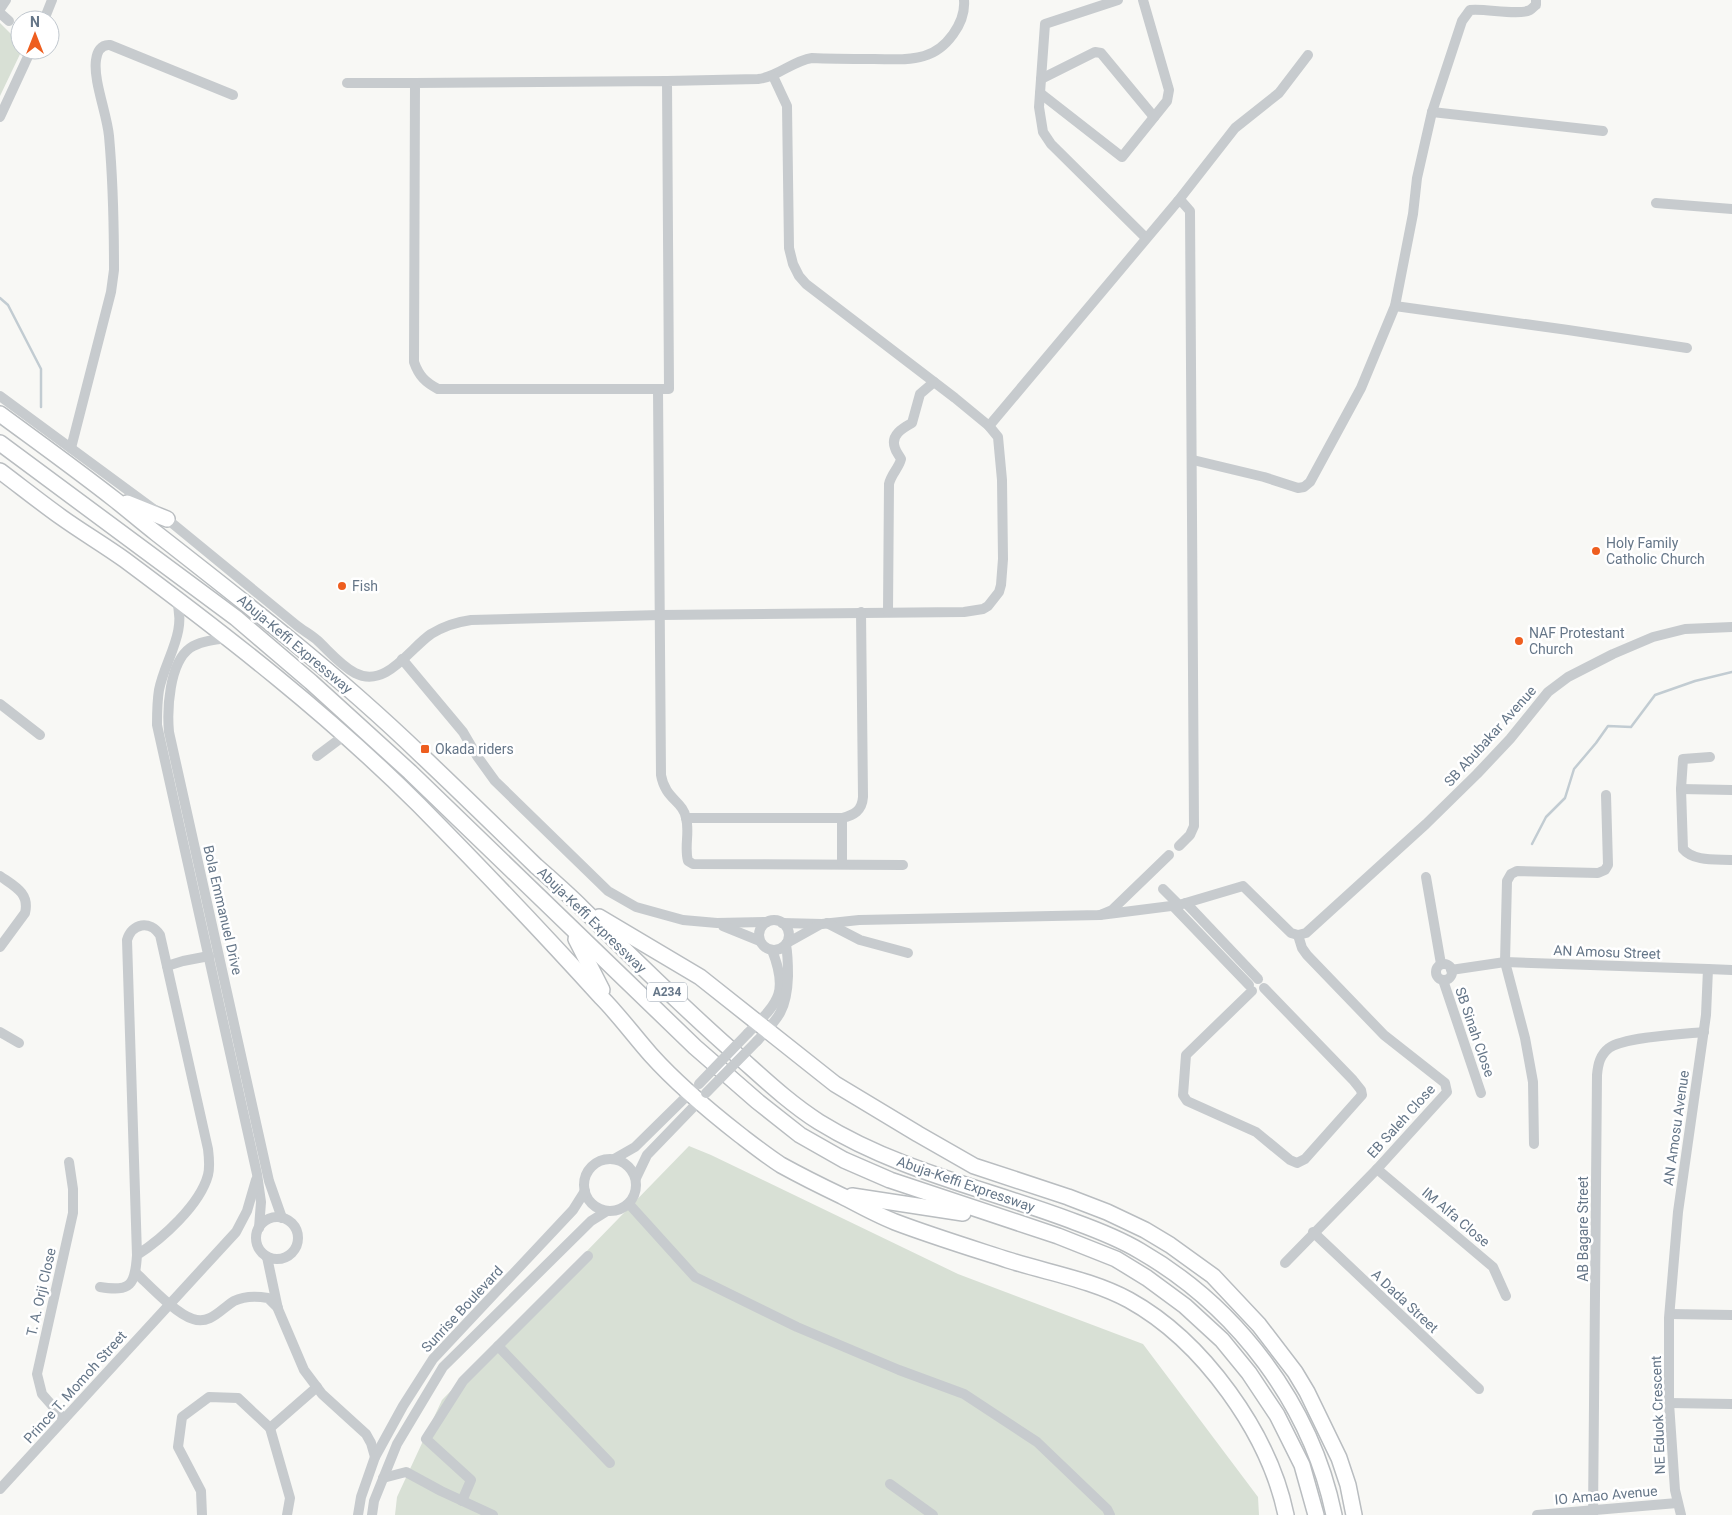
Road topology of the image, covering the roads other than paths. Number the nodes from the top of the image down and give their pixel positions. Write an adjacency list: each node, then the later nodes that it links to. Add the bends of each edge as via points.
1 (6, 0): 6 (street)
2 (964, 0): 11 (street, via 964,12 954,34 926,56 812,58 801,60)
3 (1118, 0): 12 (street, via 1045,24)
4 (1143, 0): 20 (street, via 1169,90 1167,101)
5 (1536, 0): 18 (street, via 1536,5 1530,10 1519,12 1470,10 1462,21)
6 (0, 9)
7 (0, 13): 8 (street)
8 (9, 21)
9 (1308, 55): 22 (street, via 1279,93 1235,128)
10 (26, 60): 19 (street)
11 (772, 76): 13 (street); 28 (street, via 787,106 789,248 799,276 838,310)
12 (1041, 79): 16 (street); 20 (street, via 1095,52 1101,53)
13 (667, 81): 15 (street); 29 (street, via 669,389)
14 (347, 83): 15 (street)
15 (415, 83): 29 (street, via 414,362 422,378 438,389)
16 (1040, 92): 20 (street, via 1122,156); 25 (street, via 1043,132 1051,144)
17 (233, 95): 34 (street, via 110,45 101,47 96,68 109,134 114,270)
18 (1432, 112): 21 (street); 26 (street)
19 (0, 117)
20 (1154, 117)
21 (1603, 131)
22 (1178, 201): 25 (street); 36 (street, via 1190,212)
23 (1656, 202): 24 (street)
24 (1732, 209)
25 (1146, 238): 32 (street)
26 (1395, 306): 27 (street); 36 (street, via 1361,388 1306,486 1298,488)
27 (1687, 348)
28 (934, 382): 32 (street); 43 (street, via 920,394 912,423 898,432 894,443 901,459 889,484)
29 (658, 390): 44 (street)
30 (0, 396): 34 (street)
31 (0, 414): 38 (highway, Abuja-Keffi Expressway / A234)
32 (989, 426): 43 (street, via 1000,445 1003,559 999,592 983,609)
33 (0, 443): 35 (highway, Abuja-Keffi Expressway / A234)
34 (71, 448): 40 (street)
35 (22, 460): 39 (highway); 73 (highway, Abuja-Keffi Expressway / A234, via 236,618 290,663 353,718)
36 (1193, 460): 58 (street, via 1194,826)
37 (0, 471): 39 (highway)
38 (112, 497): 40 (highway); 66 (highway, Abuja-Keffi Expressway / A234, via 351,691)
39 (61, 517): 41 (highway)
40 (167, 519): 47 (street, via 353,672 380,676)
41 (176, 599): 46 (highway); 80 (street, Bola Emmanuel Drive, via 180,609 178,634 159,689 157,725)
42 (862, 612): 43 (street); 44 (street); 57 (street, via 864,797 856,813)
43 (888, 612)
44 (660, 615): 47 (street, via 459,622 430,635); 56 (street, via 661,775 665,790)
45 (1732, 627): 74 (street, SB Abubakar Avenue, via 1685,629 1653,637 1568,677 1548,692 1503,746 1432,818)
46 (227, 638): 50 (highway); 108 (street, Bola Emmanuel Drive, via 198,643 178,662 167,715 269,1181)
47 (402, 659): 71 (street, via 463,732 495,781 608,891 648,911)
48 (0, 704): 49 (street)
49 (40, 735)
50 (345, 735): 51 (street); 89 (highway, via 529,917)
51 (317, 756)
52 (1710, 756): 53 (street, via 1682,759)
53 (1681, 789): 54 (street); 60 (street, via 1683,849 1688,855 1699,858)
54 (1732, 790)
55 (1606, 795): 81 (street, via 1606,870 1598,873 1530,870 1511,874 1507,881)
56 (686, 818): 57 (street); 61 (street, via 686,854 693,864)
57 (842, 818): 61 (street)
58 (1179, 846)
59 (1169, 855): 68 (street, via 1112,910)
60 (1732, 860)
61 (842, 864): 62 (street)
62 (902, 865)
63 (0, 876): 77 (street, via 22,892 27,907)
64 (1426, 876): 82 (street)
65 (1163, 889): 67 (street)
66 (578, 904): 90 (highway, Abuja-Keffi Expressway, via 700,977); 106 (highway, Abuja-Keffi Expressway / A234, via 646,973 794,1104 830,1128 942,1179)
67 (1179, 905): 68 (street); 74 (street, via 1243,886 1291,933); 88 (street)
68 (1100, 914): 72 (street, via 859,920)
69 (767, 922): 70 (street, via 775,920); 71 (street); 75 (street, via 760,930)
70 (782, 923): 72 (street); 76 (street, via 789,934)
71 (717, 924): 75 (street)
72 (824, 924): 76 (street); 79 (street, via 860,940)
73 (570, 928): 89 (highway); 109 (highway, Abuja-Keffi Expressway / A234, via 695,1047 800,1135 844,1160 890,1180)
74 (1302, 934): 100 (street, EB Saleh Close, via 1302,948 1307,955 1366,1018 1447,1087 1447,1092)
75 (760, 942): 78 (street)
76 (786, 944): 78 (street); 90 (street, via 787,997 780,1014)
77 (0, 947)
78 (772, 950): 90 (street, via 779,969 779,995)
79 (908, 953)
80 (209, 956): 83 (street); 101 (street, Bola Emmanuel Drive)
81 (1505, 962): 84 (street, AN Amosu Street); 85 (street, AN Amosu Street); 96 (street, via 1533,1082)
82 (1441, 964): 85 (street, via 1448,965); 87 (street, via 1436,973)
83 (167, 966): 112 (street, via 208,1148 208,1175 188,1209 159,1239); 112 (street, via 156,929 143,925 129,932)
84 (1708, 969): 86 (street); 92 (street, AN Amosu Avenue)
85 (1451, 970): 87 (street, via 1450,977)
86 (1732, 970)
87 (1443, 980): 95 (street, SB Sinah Close)
88 (1255, 986): 88 (street, via 1186,1054 1183,1095 1187,1101 1256,1132 1297,1163 1305,1159 1362,1095 1361,1090)
89 (611, 1006): 94 (highway, via 652,1056)
90 (758, 1031): 94 (street, bridge); 99 (highway, Abuja-Keffi Expressway, via 836,1084)
91 (0, 1032): 93 (street)
92 (1704, 1032): 121 (street, AN Amosu Avenue, via 1678,1212); 137 (street, AB Bagare Street, via 1621,1042 1608,1048 1599,1060)
93 (19, 1043)
94 (698, 1093): 97 (street, via 635,1147); 102 (street, via 647,1155); 104 (highway, via 777,1162)
95 (1481, 1093)
96 (1534, 1144)
97 (614, 1159): 102 (street, via 628,1166); 103 (street, via 591,1167 586,1174)
98 (69, 1162): 128 (street, T. A. Orji Close, via 73,1213 37,1374 42,1394)
99 (974, 1166): 106 (highway); 148 (highway, Abuja-Keffi Expressway, via 1107,1212 1170,1245 1213,1276 1260,1325 1295,1372 1339,1458)
100 (1377, 1169): 111 (street, EB Saleh Close); 118 (street, IM Alfa Close, via 1493,1267)
101 (257, 1174): 110 (street, Bola Emmanuel Drive, via 261,1202); 119 (street, Prince T. Momoh Street, via 243,1222)
102 (636, 1178): 105 (street, via 636,1192)
103 (585, 1191): 107 (street, via 593,1205); 130 (street, Sunrise Boulevard, via 573,1210 432,1359)
104 (839, 1194): 109 (highway); 145 (highway, via 890,1220 934,1236 1103,1288 1152,1315 1208,1366 1252,1428 1276,1480)
105 (629, 1204): 107 (street); 144 (street, via 695,1276 797,1327 964,1394 1037,1442)
106 (1035, 1208): 147 (highway, Abuja-Keffi Expressway / A234, via 1136,1248 1173,1271 1241,1331 1263,1358 1304,1428 1318,1459)
107 (607, 1211): 132 (street, Sunrise Boulevard, via 591,1221 443,1368 397,1444)
108 (282, 1218): 110 (street, via 269,1219); 114 (street, via 294,1226 298,1240 296,1246 287,1257)
109 (1006, 1220): 146 (highway, Abuja-Keffi Expressway / A234, via 1116,1259 1185,1306 1222,1340 1277,1415 1302,1465)
110 (259, 1228): 114 (street, via 256,1241)
111 (1313, 1232): 115 (street, EB Saleh Close); 125 (street, A Dada Street)
112 (137, 1255): 116 (street)
113 (588, 1256): 123 (street)
114 (267, 1257): 120 (street)
115 (1285, 1263)
116 (136, 1273): 117 (street, via 126,1287); 119 (street)
117 (100, 1286)
118 (1506, 1296)
119 (169, 1304): 120 (street, via 185,1316 200,1321 247,1297 268,1298); 128 (street, Prince T. Momoh Street)
120 (278, 1309): 124 (street, via 304,1370)
121 (1670, 1314): 122 (street); 126 (street, NE Eduok Crescent)
122 (1732, 1315)
123 (498, 1346): 131 (street); 135 (street, via 463,1380 426,1439 471,1480)
124 (317, 1387): 129 (street); 130 (street, via 366,1434)
125 (1479, 1389)
126 (1670, 1403): 127 (street); 136 (street, NE Eduok Crescent)
127 (1732, 1404)
128 (64, 1419): 134 (street, Prince T. Momoh Street)
129 (270, 1428): 138 (street, via 238,1398 209,1397 182,1417 178,1447 201,1491); 139 (street, via 290,1498)
130 (374, 1457): 140 (street, Sunrise Boulevard)
131 (610, 1463)
132 (383, 1478): 135 (street, via 406,1472); 141 (street, Sunrise Boulevard)
133 (890, 1484): 143 (street)
134 (0, 1489)
135 (462, 1501): 142 (street)
136 (1677, 1503): 137 (street, IO Amao Avenue); 150 (street, NE Eduok Crescent)
137 (1593, 1513): 149 (street, IO Amao Avenue)
138 (202, 1515)
139 (287, 1515)
140 (358, 1515)
141 (372, 1515)
142 (493, 1515)
143 (933, 1515)
144 (1110, 1515)
145 (1286, 1515)
146 (1316, 1515)
147 (1334, 1515)
148 (1354, 1515)
149 (1537, 1515)
150 (1681, 1515)

